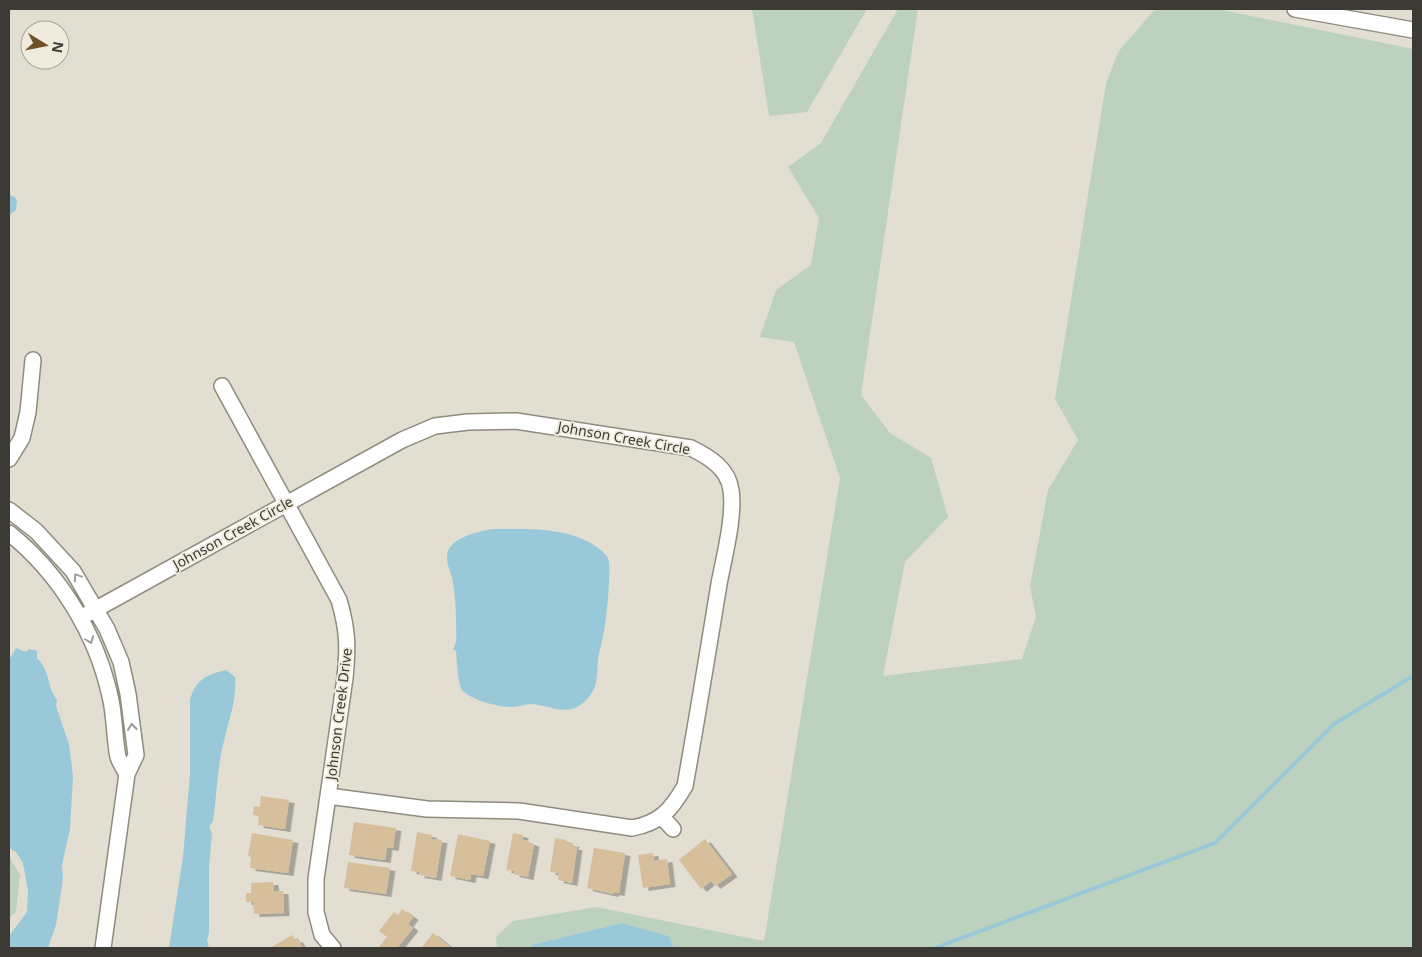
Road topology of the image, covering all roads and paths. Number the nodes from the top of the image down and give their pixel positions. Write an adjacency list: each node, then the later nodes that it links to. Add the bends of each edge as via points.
1 (1295, 9): 2 (street)
2 (1413, 30)
3 (33, 360): 5 (street, via 22,438)
4 (222, 386): 6 (street, Johnson Creek Drive)
5 (9, 459)
6 (286, 504): 9 (street, Johnson Creek Circle); 12 (street, Johnson Creek Drive, via 339,600 345,620 346,670); 13 (street, Johnson Creek Circle, via 402,440 435,426 468,422 516,421 691,448 707,455 720,467 731,489 731,514 685,786)
7 (9, 510): 9 (street, one-way to 7, via 73,571 36,531)
8 (9, 533): 10 (street, via 47,568)
9 (96, 609): 10 (street, Johnson Creek Circle); 11 (street, one-way to 9, via 136,755 128,694 121,662)
10 (80, 618): 11 (street, one-way to 11, via 110,696 118,759)
11 (127, 774): 15 (street)
12 (328, 796): 13 (street, Johnson Creek Circle, via 427,809 519,811 632,828); 16 (street, Johnson Creek Drive, via 316,879 316,912 322,935)
13 (662, 817): 14 (street)
14 (673, 828)
15 (103, 948)
16 (333, 948)

